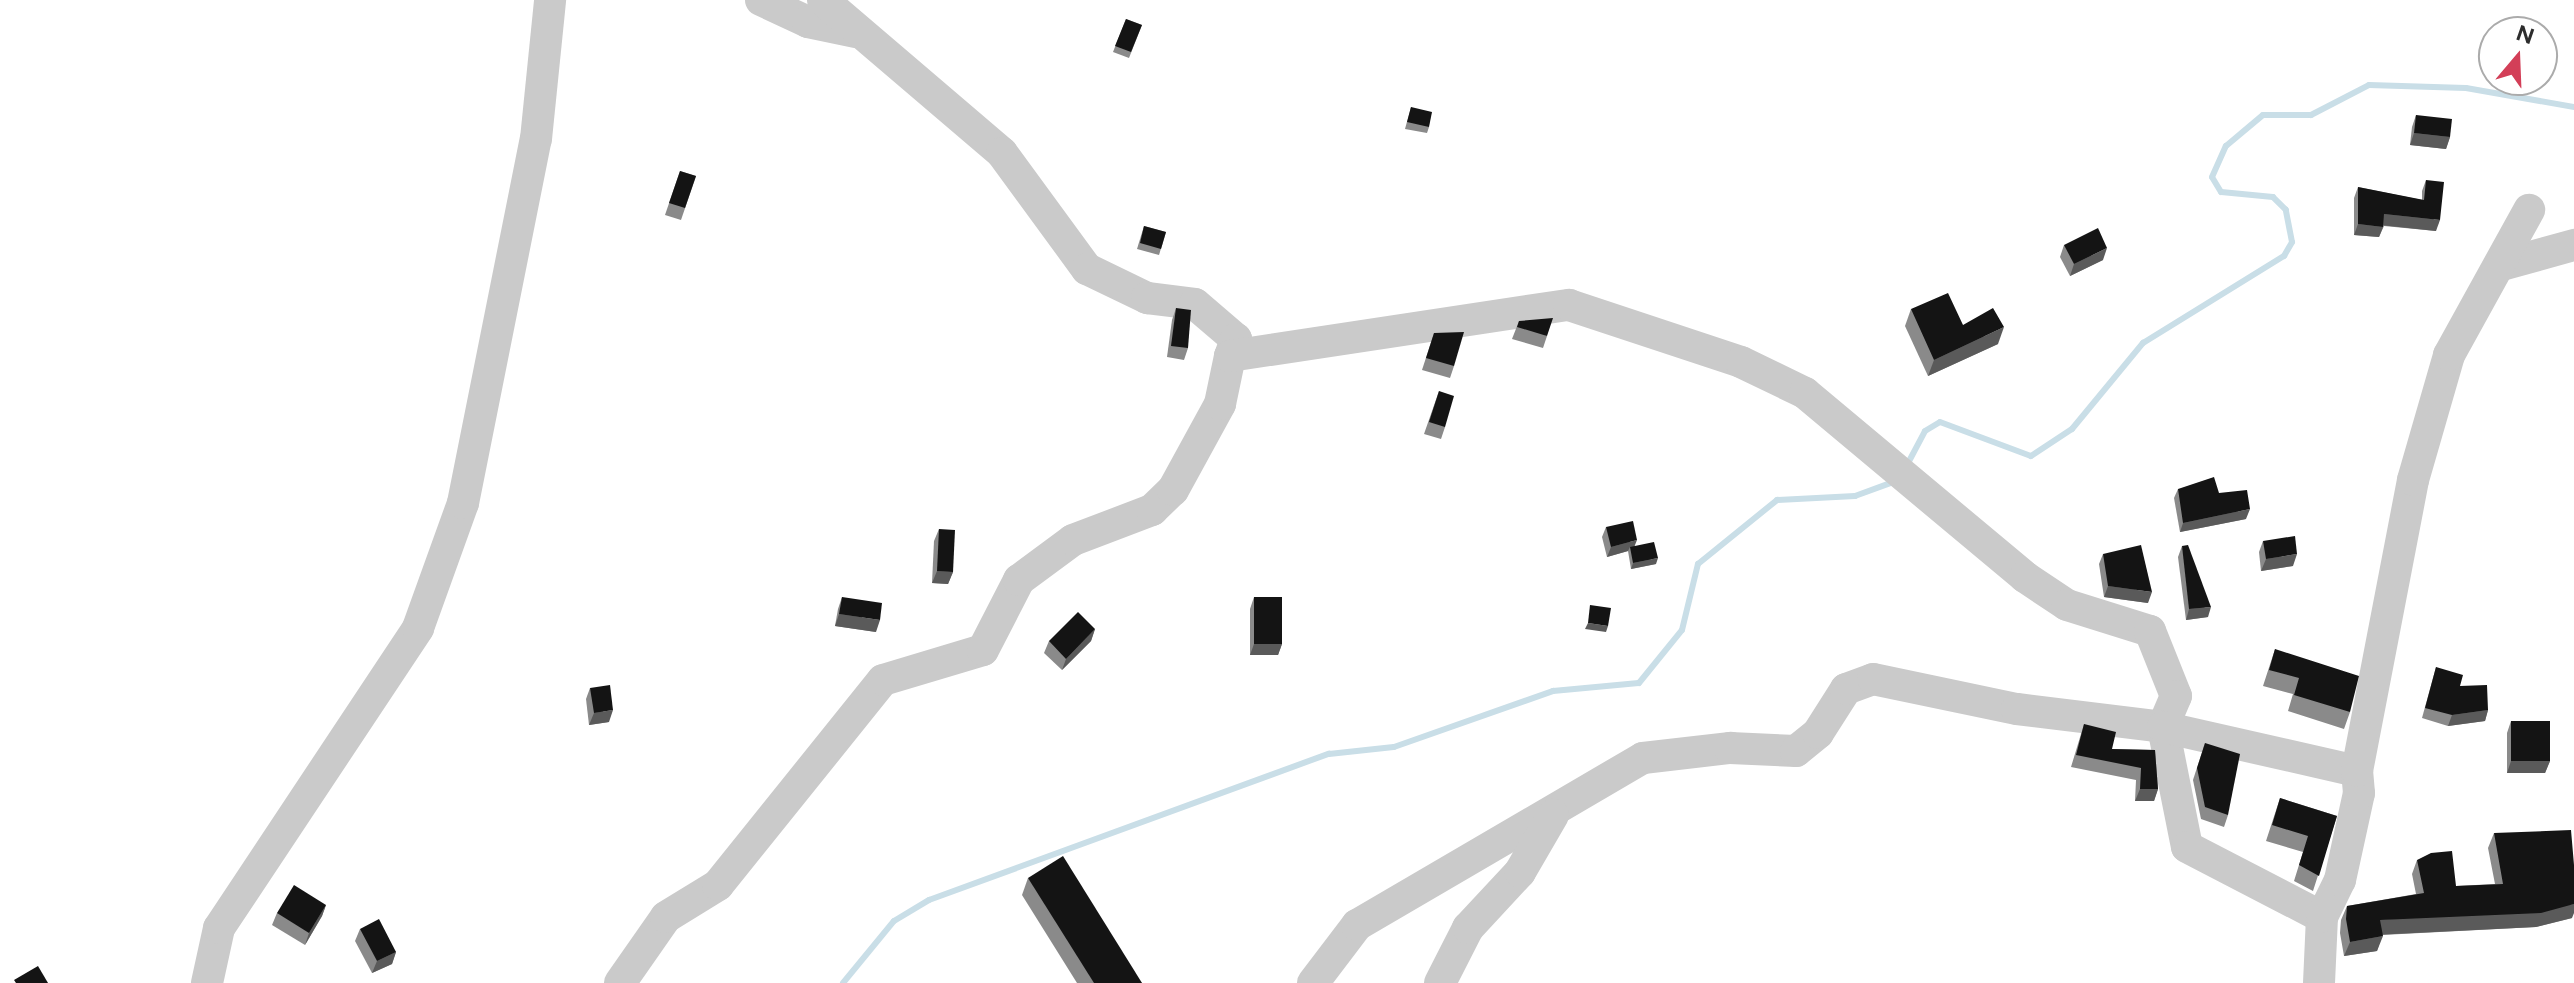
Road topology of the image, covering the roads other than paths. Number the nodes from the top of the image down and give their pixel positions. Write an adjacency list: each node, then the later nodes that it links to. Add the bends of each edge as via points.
1 (550, 0): 13 (street, via 536,139 463,503 418,628 219,928)
2 (761, 0): 4 (street, via 808,22)
3 (823, 0): 4 (street)
4 (856, 32): 8 (street, via 918,76 1002,153 1087,269 1147,298 1195,304 1236,339)
5 (2529, 210): 7 (street)
6 (2574, 245): 7 (street)
7 (2505, 264): 10 (street, via 2449,355 2421,453)
8 (1230, 356): 9 (street, via 1569,305 1741,362 1805,393 2067,605 2150,631 2176,696); 14 (street, via 1220,404 1173,490 1152,510 1073,540 1019,580 983,650 883,680 718,885 666,917)
9 (2163, 727): 10 (street); 11 (street, via 2017,709 1873,679 1846,689 1818,733 1796,751 1730,748 1643,758); 12 (street, via 2187,847)
10 (2357, 771): 12 (street, via 2359,793 2340,880)
11 (1555, 812): 15 (street, via 1357,925); 16 (street, via 1520,872 1468,928)
12 (2322, 917): 17 (street)
13 (207, 983)
14 (620, 983)
15 (1313, 983)
16 (1440, 983)
17 (2319, 983)

